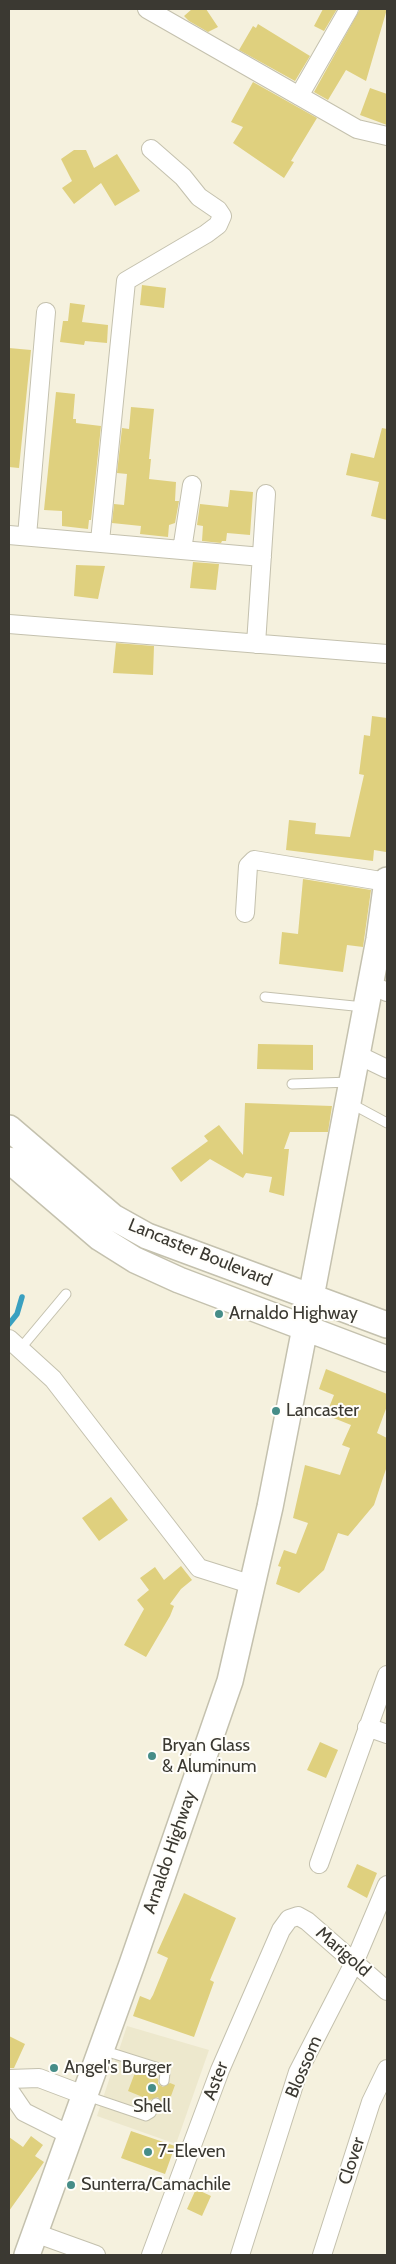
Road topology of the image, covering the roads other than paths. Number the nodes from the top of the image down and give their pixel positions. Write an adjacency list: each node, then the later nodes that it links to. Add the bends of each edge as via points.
1 (147, 9): 3 (street)
2 (348, 9): 3 (street)
3 (299, 96): 4 (street, via 357,129)
4 (387, 136)
5 (151, 149): 11 (street, via 183,177 198,197 222,216 218,225 206,234 126,281)
6 (46, 312): 10 (street)
7 (192, 485): 12 (street)
8 (266, 494): 13 (street)
9 (9, 535): 10 (street)
10 (27, 536): 11 (street)
11 (100, 541): 12 (street)
12 (182, 550): 13 (street)
13 (262, 556): 15 (street)
14 (9, 624): 15 (street)
15 (256, 644): 16 (street)
16 (387, 654)
17 (387, 881): 18 (street, via 254,860 248,866); 19 (main road, Arnaldo Highway)
18 (244, 913)
19 (383, 941): 20 (main road, Arnaldo Highway)
20 (374, 994): 21 (lane); 22 (main road, Arnaldo Highway)
21 (265, 997)
22 (356, 1054): 23 (street); 25 (main road, Arnaldo Highway)
23 (387, 1069)
24 (292, 1084): 25 (lane)
25 (350, 1092): 26 (lane); 30 (main road, Arnaldo Highway)
26 (387, 1123)
27 (9, 1128): 30 (main road, Lancaster Boulevard, via 113,1218 191,1254)
28 (9, 1160): 32 (main road, Lancaster Boulevard, via 100,1238 135,1260)
29 (66, 1294): 33 (lane)
30 (312, 1297): 31 (main road, Lancaster Boulevard); 32 (main road, Arnaldo Highway)
31 (387, 1325)
32 (305, 1329): 34 (main road, Lancaster Boulevard); 35 (main road, Arnaldo Highway)
33 (15, 1344): 35 (street, via 53,1379 199,1568)
34 (387, 1359)
35 (253, 1585): 44 (main road, Arnaldo Highway, via 230,1681)
36 (387, 1675): 37 (street)
37 (367, 1727): 38 (street); 39 (street)
38 (387, 1734)
39 (319, 1864)
40 (387, 1886): 42 (street, Blossom)
41 (298, 1916): 42 (street, Marigold); 54 (street, Aster, via 288,1920 281,1930 220,2070)
42 (354, 1963): 43 (street, Marigold); 55 (street, Blossom, via 298,2072)
43 (387, 1991)
44 (101, 2050): 47 (lane, via 162,2069); 49 (main road, Arnaldo Highway)
45 (387, 2069): 56 (street, Clover, via 371,2102)
46 (9, 2079): 49 (street, via 38,2078)
47 (164, 2081)
48 (9, 2090): 51 (street, via 24,2112)
49 (84, 2095): 50 (lane, via 146,2116); 51 (main road, Arnaldo Highway)
50 (156, 2102)
51 (70, 2135): 52 (main road, Arnaldo Highway)
52 (32, 2249): 53 (street)
53 (96, 2255)
54 (150, 2255)
55 (240, 2255)
56 (322, 2255)

